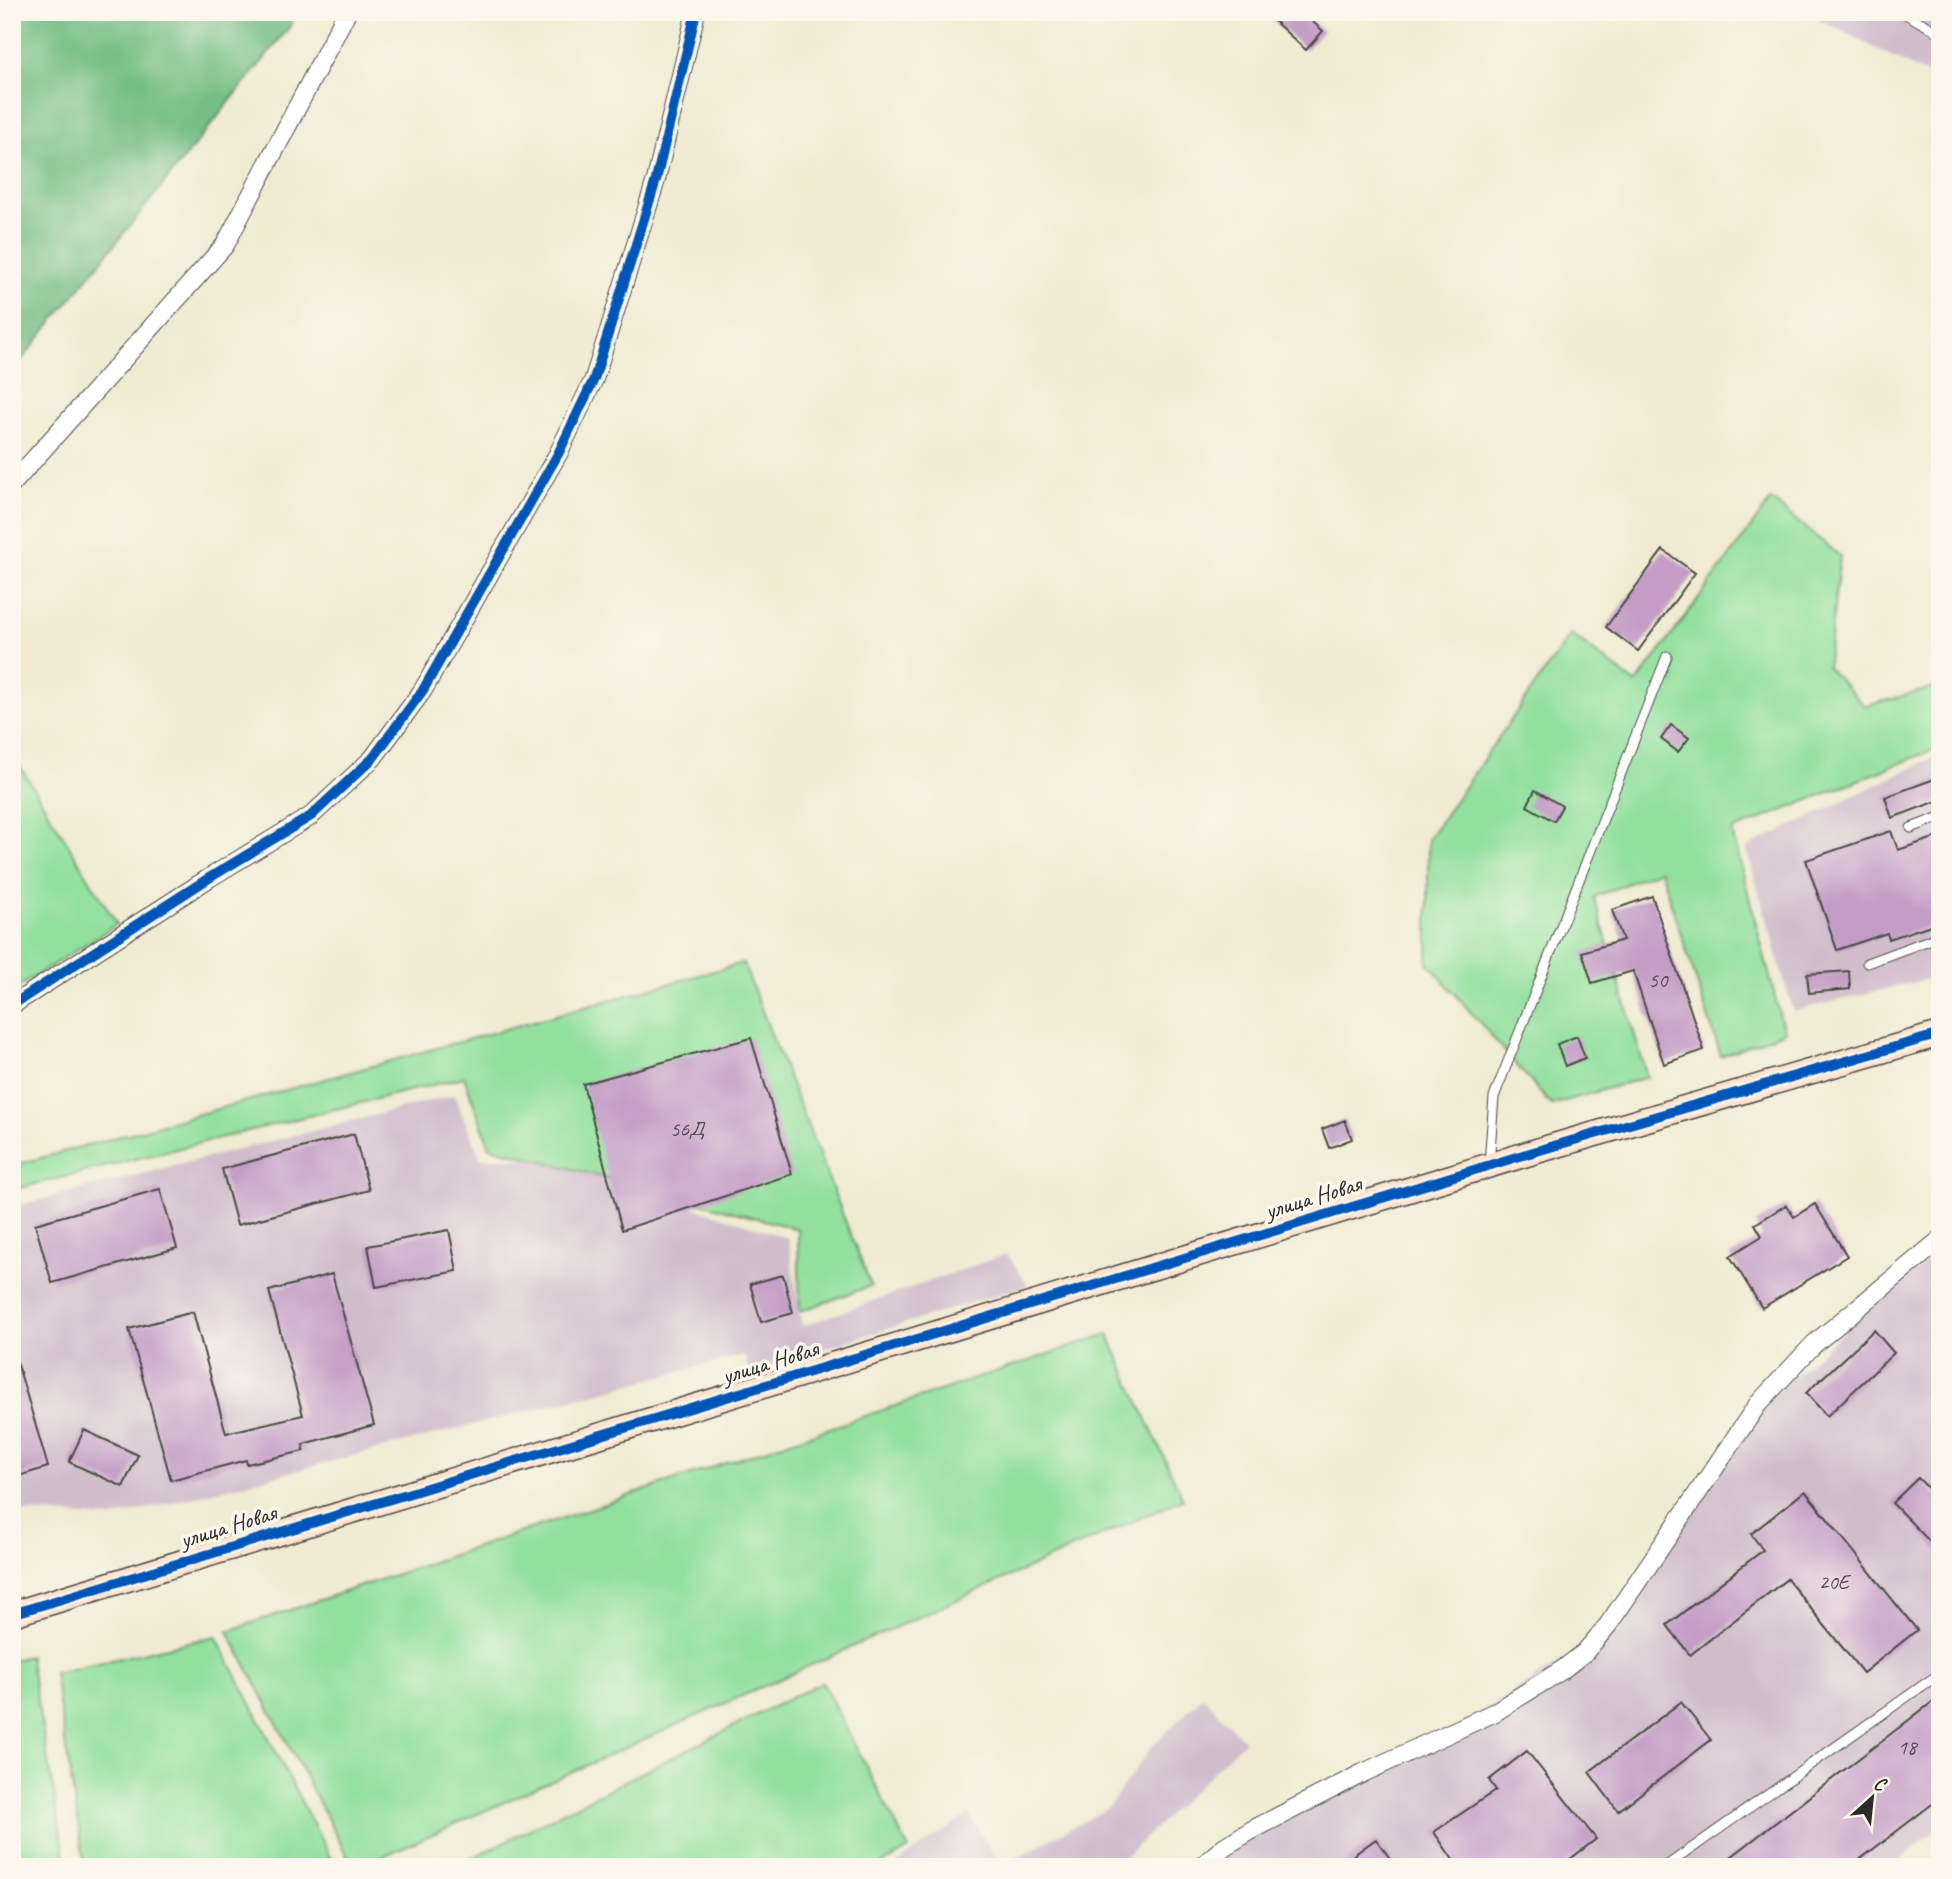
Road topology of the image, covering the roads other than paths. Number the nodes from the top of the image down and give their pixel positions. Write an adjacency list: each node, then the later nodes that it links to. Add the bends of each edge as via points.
1 (347, 12): 5 (street, via 225,246)
2 (696, 12): 11 (street, via 656,180 594,379 558,454 423,691 373,758 311,816)
3 (1902, 12): 4 (lane)
4 (1940, 33)
5 (12, 484)
6 (1667, 656): 13 (lane, via 1494,1097)
7 (1940, 817): 8 (lane)
8 (1911, 828)
9 (1940, 936): 10 (lane)
10 (1867, 963)
11 (12, 1006)
12 (1940, 1034): 13 (street, улица Новая)
13 (1489, 1166): 15 (street, улица Новая)
14 (1940, 1240): 17 (street, via 1814,1344 1758,1404 1585,1652 1494,1712 1265,1824 1224,1846)
15 (12, 1614)
16 (1940, 1679): 18 (lane, via 1932,1679)
17 (1201, 1867)
18 (1665, 1867)

